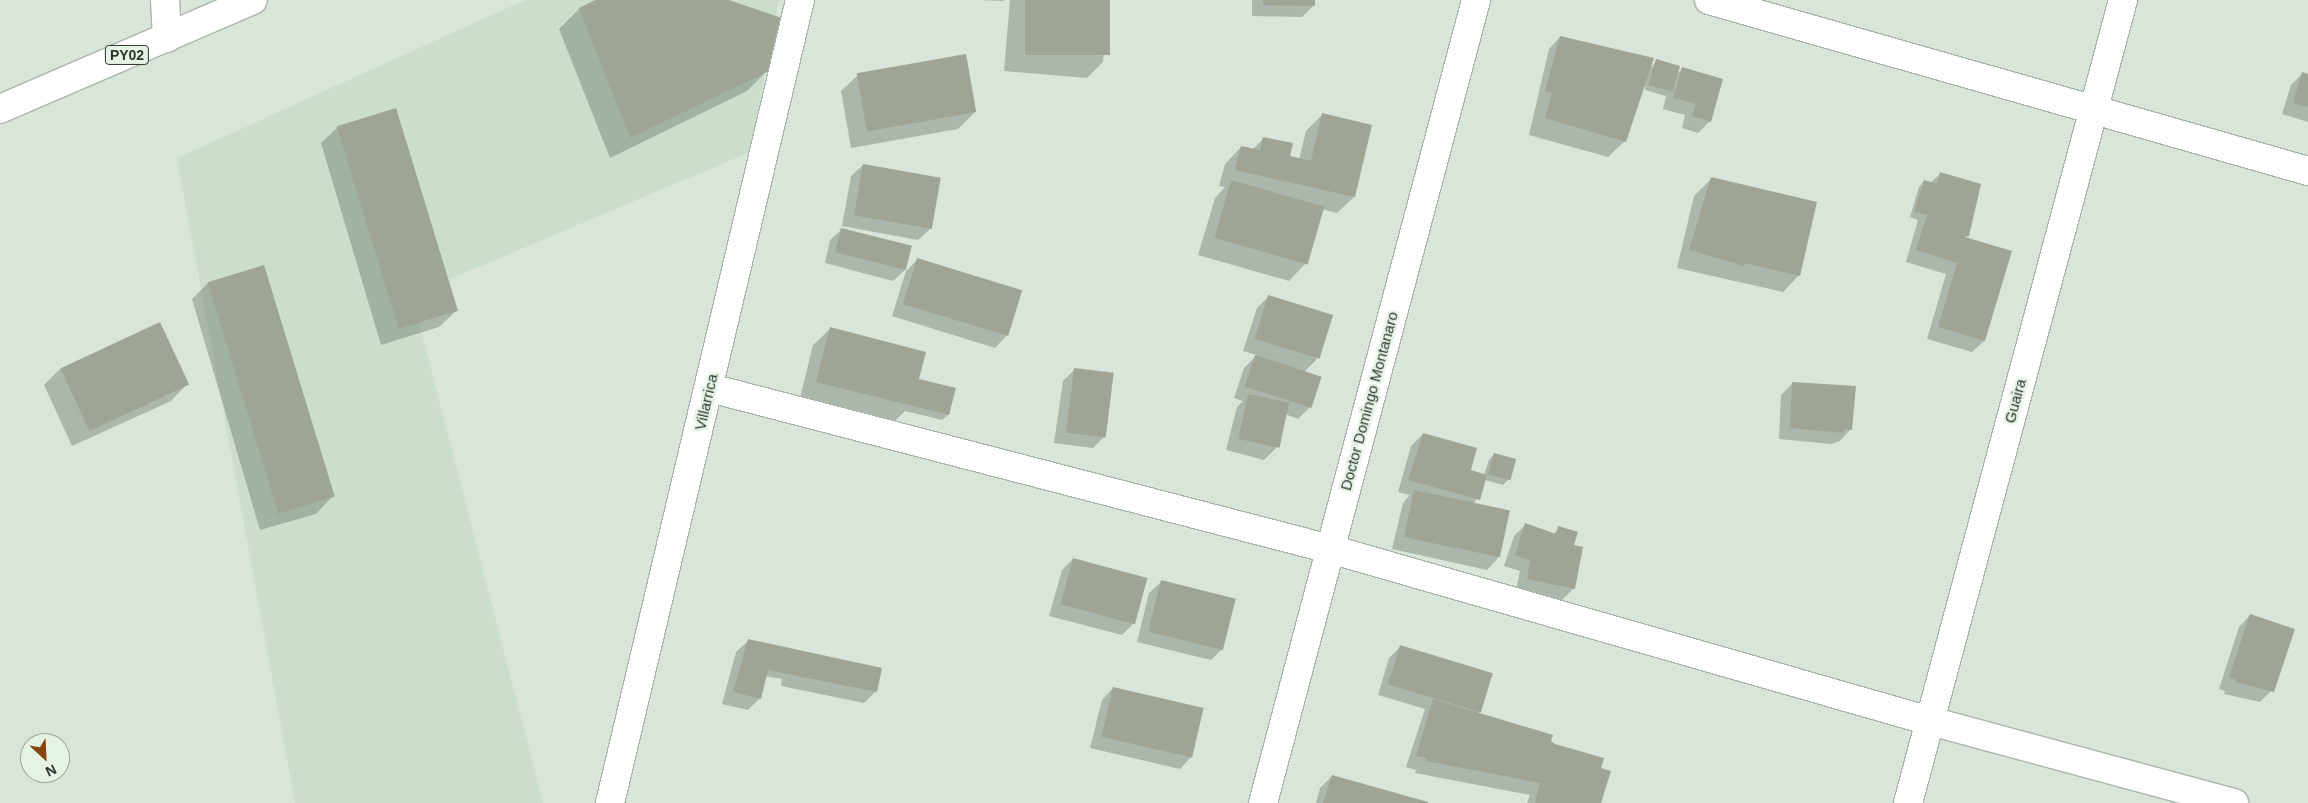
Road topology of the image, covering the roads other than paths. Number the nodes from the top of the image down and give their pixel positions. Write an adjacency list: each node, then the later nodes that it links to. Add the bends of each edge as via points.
1 (165, 0): 7 (street)
2 (253, 0): 7 (street, PY02)
3 (800, 0): 11 (street, Villarrica)
4 (1476, 0): 12 (street, Doctor Domingo Montanaro)
5 (1709, 0): 8 (street)
6 (2123, 0): 8 (street, Guaira)
7 (167, 38): 9 (street, PY02)
8 (2094, 108): 10 (street); 13 (street, Guaira)
9 (0, 109)
10 (2308, 171)
11 (710, 388): 12 (street); 14 (street, Villarrica)
12 (1330, 549): 13 (street); 15 (street, Doctor Domingo Montanaro)
13 (1930, 721): 16 (street, Guaira); 17 (street)
14 (610, 803)
15 (1262, 803)
16 (1908, 803)
17 (2234, 803)

